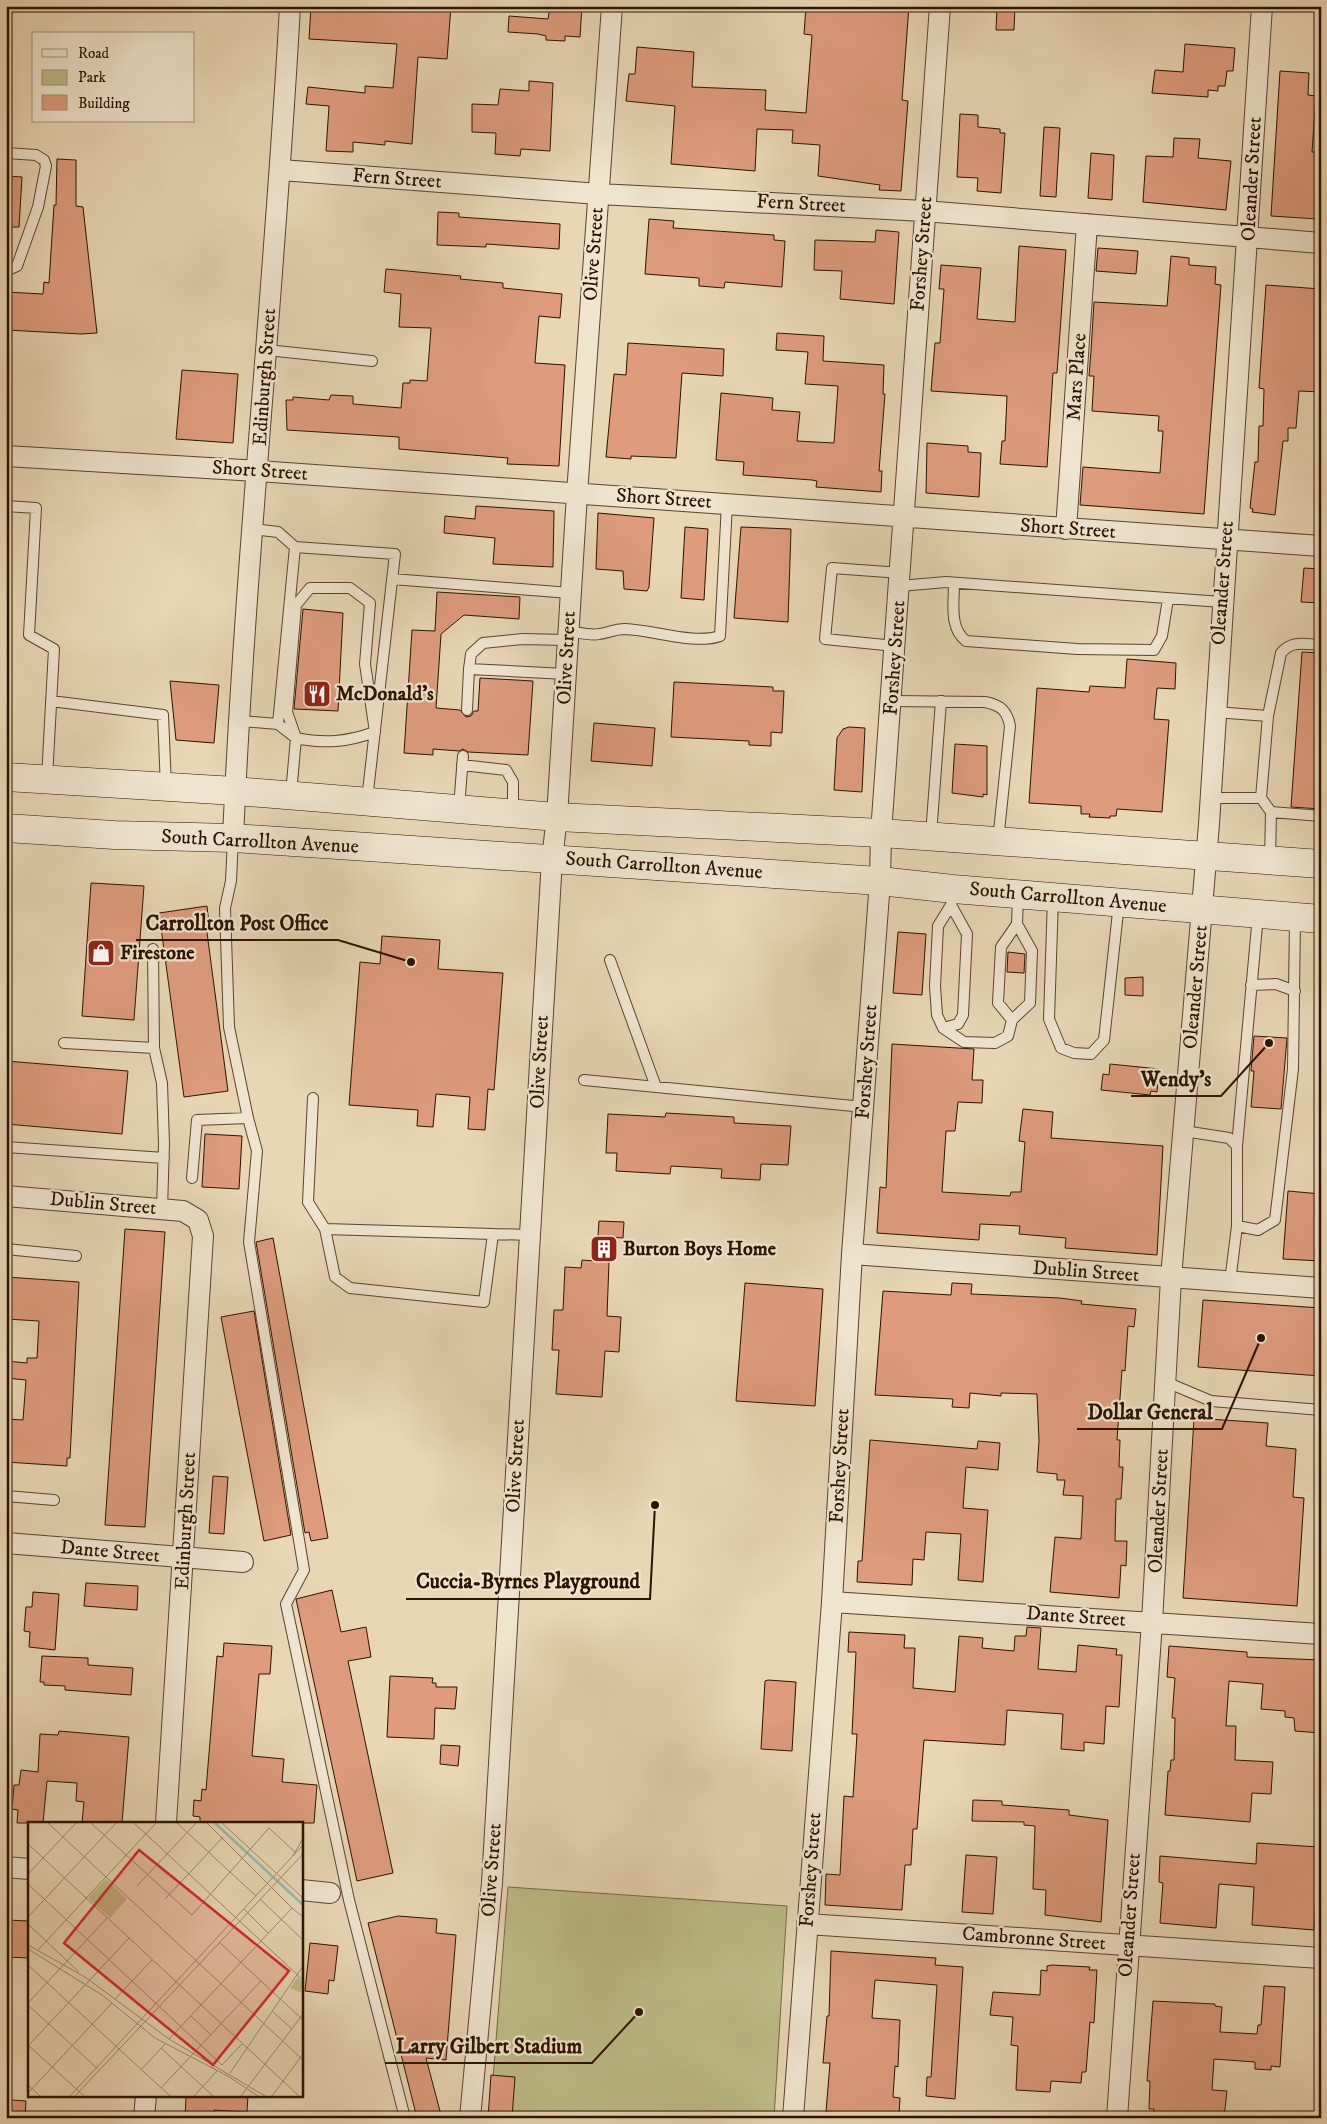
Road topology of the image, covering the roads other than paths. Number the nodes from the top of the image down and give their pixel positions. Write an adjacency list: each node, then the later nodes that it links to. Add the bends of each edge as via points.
1 (290, 6): 6 (street, Edinburgh Street)
2 (612, 6): 7 (street, Olive Street)
3 (940, 6): 8 (street, Forshey Street)
4 (1262, 6): 10 (street, Oleander Street)
5 (6, 153): 12 (lane, via 36,155 44,160 46,166 38,207 18,266)
6 (281, 170): 7 (street, Fern Street); 13 (street, Edinburgh Street)
7 (599, 194): 8 (street, Fern Street); 17 (street, Olive Street)
8 (924, 211): 9 (street, Fern Street); 20 (street, Forshey Street)
9 (1088, 224): 10 (street, Fern Street); 22 (street, Mars Place)
10 (1248, 238): 11 (street, Fern Street); 23 (street, Oleander Street)
11 (1321, 243)
12 (6, 271)
13 (267, 350): 14 (lane); 16 (street, Edinburgh Street)
14 (372, 361)
15 (6, 456): 16 (street, Short Street)
16 (258, 471): 17 (street, Short Street); 21 (street, Edinburgh Street)
17 (577, 494): 18 (street, Short Street); 29 (street, Olive Street)
18 (727, 504): 20 (street, Short Street); 32 (lane, via 720,636 689,639 662,632 626,629 611,629 598,635)
19 (6, 506): 37 (lane, via 36,508 29,635 54,649)
20 (906, 516): 22 (street, Short Street); 27 (street, Forshey Street)
21 (253, 529): 25 (lane, via 278,532); 43 (street, Edinburgh Street)
22 (1066, 529): 23 (street, Short Street)
23 (1226, 540): 24 (street, Short Street); 31 (street, Oleander Street)
24 (1321, 546)
25 (295, 547): 26 (lane, via 395,554); 44 (lane)
26 (392, 579): 29 (lane); 45 (lane)
27 (900, 580): 28 (lane); 33 (street, Forshey Street); 33 (lane, via 832,568 825,639)
28 (954, 583): 30 (lane); 30 (lane, via 957,634 966,641 1077,649 1154,650 1162,636)
29 (570, 593): 32 (street, Olive Street)
30 (1168, 599): 31 (lane)
31 (1222, 602): 41 (street, Oleander Street)
32 (568, 636): 35 (lane, via 483,643 471,654); 36 (street, Olive Street)
33 (895, 646): 38 (street, Forshey Street)
34 (1321, 646): 42 (lane, via 1297,643 1287,646 1281,653)
35 (469, 669): 36 (lane); 40 (lane)
36 (566, 674): 59 (street, Olive Street)
37 (51, 701): 48 (lane); 49 (lane, via 163,715)
38 (892, 701): 39 (lane); 61 (street, Forshey Street)
39 (941, 701): 62 (lane); 64 (lane, via 985,702 999,705 1008,714 1010,726)
40 (466, 710)
41 (1215, 712): 42 (lane); 52 (street, Oleander Street)
42 (1268, 716): 53 (lane)
43 (240, 721): 44 (lane); 50 (street, Edinburgh Street)
44 (278, 724): 46 (lane)
45 (375, 732): 46 (lane, via 333,743); 46 (lane, via 365,664 370,603 350,588 310,588 296,605 287,712); 54 (lane)
46 (296, 738): 51 (lane)
47 (6, 777): 48 (main road, South Carrollton Avenue)
48 (47, 780): 49 (main road, South Carrollton Avenue)
49 (166, 788): 50 (main road, South Carrollton Avenue)
50 (235, 791): 51 (main road, South Carrollton Avenue); 63 (street, Edinburgh Street)
51 (291, 795): 54 (main road, South Carrollton Avenue)
52 (1210, 798): 53 (lane); 65 (street, Oleander Street)
53 (1261, 798): 56 (lane)
54 (367, 801): 55 (main road, South Carrollton Avenue)
55 (459, 809): 57 (main road, South Carrollton Avenue); 57 (lane, via 463,761 506,770 513,782)
56 (1271, 812): 58 (lane); 67 (lane)
57 (513, 813): 59 (main road, South Carrollton Avenue)
58 (1321, 816)
59 (557, 817): 61 (main road, South Carrollton Avenue); 66 (street, Olive Street)
60 (6, 828): 63 (main road, South Carrollton Avenue)
61 (881, 834): 62 (main road, South Carrollton Avenue); 69 (street, Forshey Street)
62 (930, 837): 64 (main road, South Carrollton Avenue)
63 (233, 838): 66 (main road, South Carrollton Avenue); 92 (lane, via 231,881 225,908 229,1027)
64 (998, 842): 65 (main road, South Carrollton Avenue)
65 (1206, 857): 67 (main road, South Carrollton Avenue); 74 (street, Oleander Street)
66 (552, 859): 69 (main road, South Carrollton Avenue); 104 (street, Olive Street)
67 (1270, 861): 68 (main road, South Carrollton Avenue)
68 (1321, 864)
69 (880, 881): 71 (main road, South Carrollton Avenue); 91 (street, Forshey Street)
70 (1018, 894): 71 (main road, South Carrollton Avenue); 72 (main road, South Carrollton Avenue); 77 (lane)
71 (952, 897): 83 (lane, via 938,926 936,1015); 83 (lane, via 967,934 963,1015 958,1024)
72 (1054, 897): 73 (main road, South Carrollton Avenue); 73 (lane, via 1049,1019 1061,1048 1091,1054 1104,1040)
73 (1119, 902): 74 (main road, South Carrollton Avenue)
74 (1202, 910): 75 (main road, South Carrollton Avenue); 93 (street, Oleander Street)
75 (1258, 914): 76 (main road, South Carrollton Avenue); 80 (lane)
76 (1308, 918): 81 (lane)
77 (1017, 924): 82 (lane, via 1001,947 998,1003); 82 (lane, via 1032,951 1030,1003)
78 (153, 949): 85 (lane)
79 (610, 960): 89 (lane)
80 (1252, 985): 81 (lane, via 1276,984); 95 (lane)
81 (1295, 992): 101 (lane, via 1293,1068 1275,1220 1258,1230)
82 (1012, 1020): 83 (lane, via 1008,1036 995,1043 964,1042)
83 (943, 1028)
84 (64, 1043): 85 (lane)
85 (154, 1048): 96 (lane, via 162,1083)
86 (1321, 1060): 87 (lane)
87 (1321, 1065)
88 (584, 1080): 89 (lane)
89 (656, 1087): 91 (lane)
90 (313, 1098): 102 (lane, via 308,1202)
91 (864, 1107): 106 (street, Forshey Street)
92 (248, 1118): 97 (lane, via 197,1120); 131 (lane, via 257,1151 249,1242 304,1570 286,1604 349,1900)
93 (1184, 1131): 95 (lane, via 1229,1138); 108 (street, Oleander Street)
94 (6, 1146): 96 (lane)
95 (1237, 1146): 101 (lane)
96 (164, 1158): 99 (lane)
97 (192, 1178)
98 (6, 1196): 99 (street, Dublin Street)
99 (162, 1209): 100 (street, Dublin Street, via 184,1211)
100 (198, 1220): 116 (street, Edinburgh Street, via 203,1236)
101 (1237, 1226): 109 (lane)
102 (325, 1229): 103 (lane); 103 (lane, via 335,1276 350,1288 484,1302)
103 (493, 1234): 104 (lane)
104 (530, 1235): 132 (street, Olive Street, via 492,1883)
105 (6, 1249): 107 (lane)
106 (852, 1254): 108 (street, Dublin Street); 118 (street, Forshey Street)
107 (76, 1256)
108 (1171, 1278): 109 (street, Dublin Street); 111 (street, Oleander Street)
109 (1230, 1282): 110 (street, Dublin Street)
110 (1321, 1288)
111 (1166, 1382): 112 (lane, via 1211,1401); 119 (street, Oleander Street)
112 (1321, 1410)
113 (6, 1496): 114 (lane)
114 (54, 1500)
115 (6, 1542): 116 (street, Dante Street)
116 (184, 1558): 117 (street, Dante Street); 121 (street, Edinburgh Street)
117 (243, 1562)
118 (832, 1602): 119 (street, Dante Street); 126 (street, Forshey Street)
119 (1152, 1622): 120 (street, Dante Street); 127 (street, Oleander Street)
120 (1321, 1634)
121 (166, 1822)
122 (6, 1867): 123 (street)
123 (28, 1868)
124 (302, 1890): 125 (street)
125 (330, 1893)
126 (807, 1924): 127 (street, Cambronne Street); 133 (street, Forshey Street)
127 (1128, 1945): 128 (street, Cambronne Street); 134 (street, Oleander Street)
128 (1321, 1958)
129 (146, 2096): 130 (street)
130 (144, 2118)
131 (405, 2118)
132 (470, 2118)
133 (793, 2118)
134 (1117, 2118)

